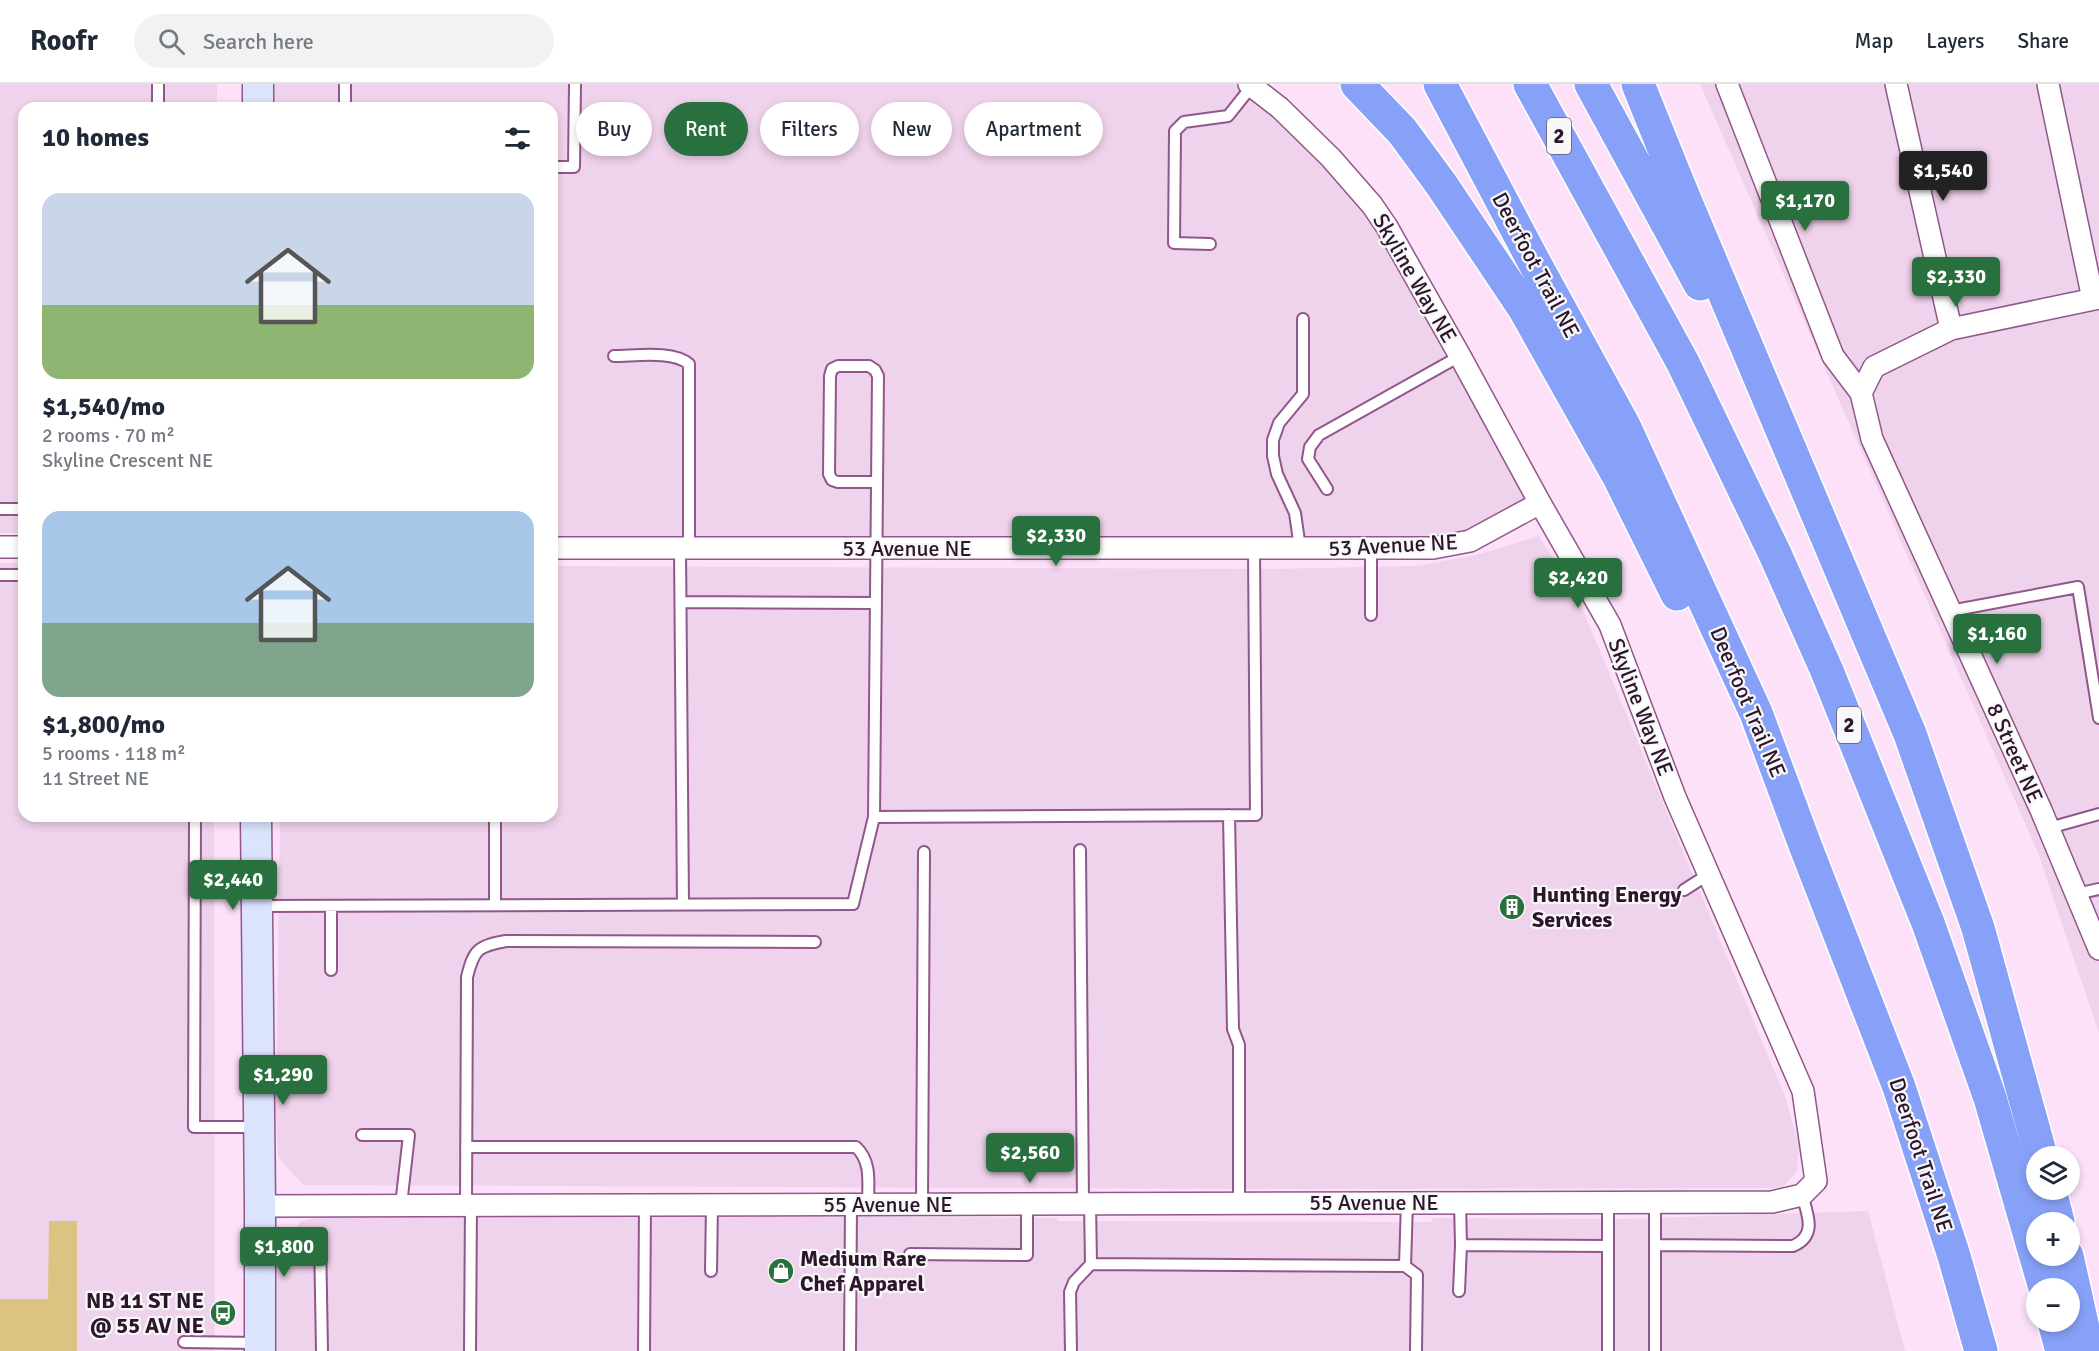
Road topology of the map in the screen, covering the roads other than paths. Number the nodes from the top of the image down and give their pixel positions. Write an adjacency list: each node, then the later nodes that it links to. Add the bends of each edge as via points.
1 (158, 84): 14 (lane)
2 (258, 84): 15 (street)
3 (345, 84): 16 (lane)
4 (575, 84): 17 (lane, via 574,167)
5 (1357, 84): 44 (highway, via 1402,131 1524,308 1619,477 1692,624)
6 (1440, 84): 44 (highway, Deerfoot Trail NE, via 1624,426)
7 (1530, 84): 95 (highway, 2, via 1683,363 1827,671 1928,923 1990,1098)
8 (1591, 84): 46 (highway, via 1736,350)
9 (1638, 84): 46 (highway)
10 (1727, 84): 24 (street, via 1833,356)
11 (1896, 84): 21 (street)
12 (2048, 84): 19 (street)
13 (1251, 85): 18 (lane, via 1228,116 1184,122 1175,131 1174,243); 23 (street, Skyline Way NE, via 1331,158 1372,205)
14 (158, 102)
15 (258, 102)
16 (345, 102)
17 (558, 167)
18 (1210, 244)
19 (2096, 298): 21 (street)
20 (1303, 319): 35 (lane, via 1303,394 1279,423 1273,440 1277,474 1295,513)
21 (1951, 329): 24 (street, via 1874,367)
22 (614, 356): 33 (lane, via 671,356 689,364)
23 (1460, 356): 26 (lane, via 1319,435 1310,447 1308,459); 27 (street, Skyline Way NE)
24 (1861, 393): 42 (street, 8 Street NE, via 1872,439)
25 (877, 482): 25 (lane, via 878,376 869,366 837,366 830,376 829,474 837,483); 34 (lane)
26 (1327, 489)
27 (1540, 503): 36 (street, 53 Avenue NE, via 1470,541 1433,548); 56 (street, Skyline Way NE, via 1610,625)
28 (0, 509): 29 (lane)
29 (18, 509)
30 (0, 547): 31 (street)
31 (18, 547)
32 (558, 548): 33 (street, 53 Avenue NE)
33 (685, 548): 34 (street, 53 Avenue NE); 40 (lane)
34 (877, 548): 37 (street, 53 Avenue NE); 41 (lane)
35 (1300, 548): 36 (street, 53 Avenue NE); 37 (street, 53 Avenue NE)
36 (1371, 548): 43 (lane)
37 (1254, 549): 48 (lane, via 1256,815)
38 (18, 575): 39 (lane)
39 (0, 576)
40 (681, 602): 41 (lane); 60 (lane)
41 (876, 603): 49 (lane)
42 (1950, 611): 45 (lane, via 2078,587); 53 (street, 8 Street NE)
43 (1371, 615)
44 (1756, 712): 108 (highway, Deerfoot Trail NE, via 1899,1087)
45 (2099, 718)
46 (1910, 734): 69 (highway, via 1978,928)
47 (2099, 814): 53 (lane)
48 (1229, 815): 49 (lane); 78 (lane, via 1233,1029 1239,1045)
49 (874, 817): 60 (lane, via 853,904)
50 (195, 822): 67 (lane, via 194,1127)
51 (256, 822): 62 (street)
52 (495, 822): 61 (lane)
53 (2049, 828): 59 (street, 8 Street NE)
54 (1080, 850): 77 (lane)
55 (924, 852): 82 (lane)
56 (1708, 874): 58 (lane); 71 (street, Skyline Way NE, via 1803,1091 1816,1181)
57 (2099, 889): 59 (lane)
58 (1684, 890)
59 (2076, 894): 65 (street, 8 Street NE)
60 (683, 904): 61 (lane)
61 (495, 905): 63 (lane)
62 (257, 906): 63 (lane); 67 (street)
63 (331, 906): 66 (lane)
64 (815, 942): 70 (lane, via 484,944 471,958 467,977)
65 (2099, 949)
66 (331, 970)
67 (260, 1127): 85 (street)
68 (362, 1135): 83 (lane, via 409,1135)
69 (2038, 1146)
70 (466, 1147): 81 (lane, via 856,1147 865,1156 868,1167); 84 (lane)
71 (1802, 1195): 75 (street, 55 Avenue NE, via 1772,1202); 88 (lane, via 1808,1232 1803,1241 1793,1246)
72 (1407, 1202): 73 (street, 55 Avenue NE); 78 (street, 55 Avenue NE); 92 (lane)
73 (1460, 1202): 74 (street, 55 Avenue NE); 87 (lane)
74 (1608, 1202): 75 (street, 55 Avenue NE); 89 (lane)
75 (1655, 1202): 88 (lane)
76 (1027, 1203): 77 (street, 55 Avenue NE); 82 (street, 55 Avenue NE); 90 (lane, via 1027,1255)
77 (1087, 1203): 78 (street, 55 Avenue NE); 91 (lane)
78 (1239, 1203)
79 (645, 1204): 80 (street, 55 Avenue NE); 84 (street, 55 Avenue NE); 102 (lane)
80 (712, 1204): 81 (street, 55 Avenue NE); 94 (lane)
81 (860, 1204): 82 (street, 55 Avenue NE); 103 (lane)
82 (922, 1204)
83 (401, 1205): 84 (street, 55 Avenue NE); 85 (street, 55 Avenue NE)
84 (469, 1205): 101 (lane)
85 (260, 1206): 99 (street)
86 (320, 1238): 100 (lane)
87 (1461, 1245): 89 (lane); 96 (lane)
88 (1655, 1245): 107 (lane)
89 (1608, 1246): 106 (lane)
90 (910, 1254)
91 (1091, 1264): 92 (lane); 104 (lane, via 1070,1292)
92 (1405, 1266): 105 (lane, via 1417,1275)
93 (2069, 1266): 110 (highway)
94 (711, 1271)
95 (2042, 1278)
96 (1459, 1291)
97 (2057, 1332): 109 (highway)
98 (184, 1342): 99 (lane)
99 (260, 1347)
100 (322, 1351)
101 (470, 1351)
102 (644, 1351)
103 (850, 1351)
104 (1071, 1351)
105 (1416, 1351)
106 (1608, 1351)
107 (1655, 1351)
108 (1981, 1351)
109 (2062, 1351)
110 (2088, 1351)

